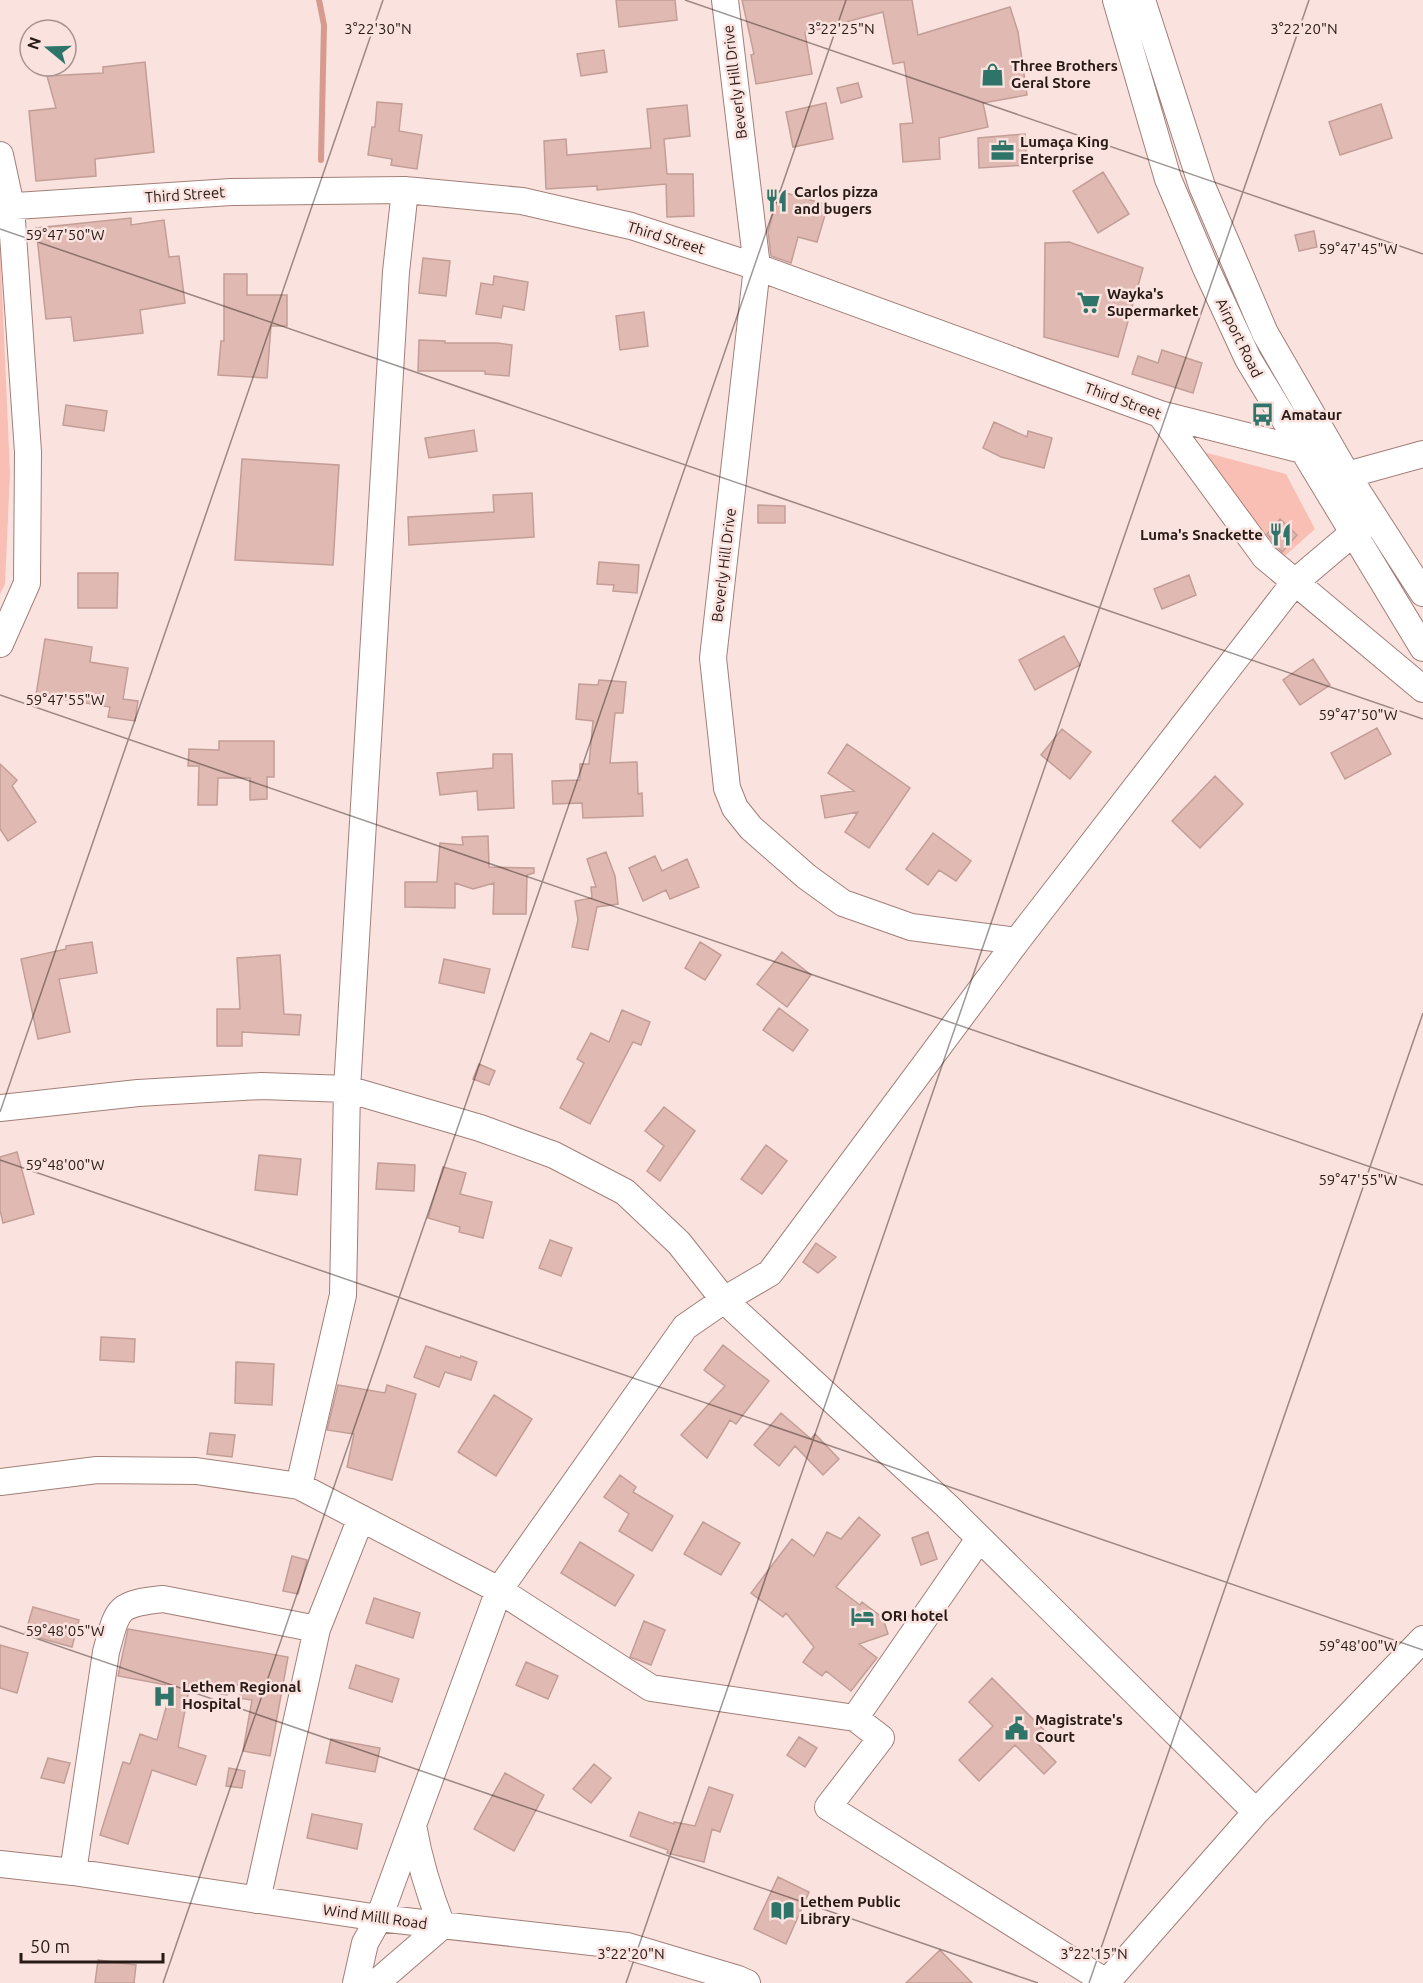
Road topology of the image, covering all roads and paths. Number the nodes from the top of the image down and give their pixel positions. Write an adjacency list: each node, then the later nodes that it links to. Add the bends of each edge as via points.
1 (725, 0): 7 (street, Beverly Hill Drive)
2 (1116, 0): 9 (street, Airport Road, via 1168,178)
3 (1142, 0): 8 (street, Airport Road, via 1202,186)
4 (0, 154): 6 (street)
5 (405, 190): 6 (street, Third Street, via 231,192); 7 (street, Third Street, via 522,201 630,226); 22 (street, via 396,272)
6 (5, 206): 18 (street, via 28,452 27,583)
7 (757, 267): 10 (street, Third Street); 21 (street, Beverly Hill Drive, via 713,658 727,788 735,808 751,828 843,903 910,927)
8 (1265, 333): 9 (street); 13 (street, Airport Road)
9 (1240, 344): 11 (street, Airport Road)
10 (1160, 414): 11 (street, Third Street); 16 (street, via 1265,557)
11 (1302, 450): 15 (street, Airport Road)
12 (1423, 454): 13 (street)
13 (1347, 475): 14 (street, Airport Road)
14 (1374, 518): 15 (street); 17 (street, Airport Road)
15 (1353, 533): 16 (street); 19 (street, Airport Road)
16 (1294, 583): 20 (street); 21 (street)
17 (1423, 593)
18 (0, 644)
19 (1423, 648)
20 (1423, 689)
21 (1017, 941): 24 (street, via 770,1273)
22 (347, 1089): 23 (street, via 262,1086 149,1092); 24 (street, via 554,1155 625,1192 679,1243); 26 (street, via 343,1295)
23 (0, 1108)
24 (724, 1300): 28 (street); 29 (street, via 685,1327)
25 (0, 1482): 26 (street, via 98,1470 196,1471)
26 (299, 1486): 27 (street)
27 (361, 1518): 29 (street); 30 (street)
28 (979, 1539): 32 (street); 33 (street)
29 (499, 1590): 32 (street, via 651,1688); 34 (street)
30 (317, 1629): 36 (street, via 163,1599 123,1607 114,1621 106,1652); 37 (street)
31 (1423, 1639): 33 (street)
32 (855, 1718): 43 (street, via 881,1738 828,1807)
33 (1256, 1812): 43 (street)
34 (413, 1825): 38 (street); 39 (street, via 418,1856)
35 (0, 1864): 36 (street, Wind Milll Road)
36 (73, 1872): 37 (street, Wind Milll Road)
37 (256, 1900): 38 (street, Wind Milll Road)
38 (379, 1918): 39 (street, Wind Milll Road); 40 (street, via 365,1943)
39 (442, 1926): 41 (street); 42 (street, Wind Milll Road, via 627,1946)
40 (356, 1983)
41 (376, 1983)
42 (747, 1983)
43 (1105, 1983)

